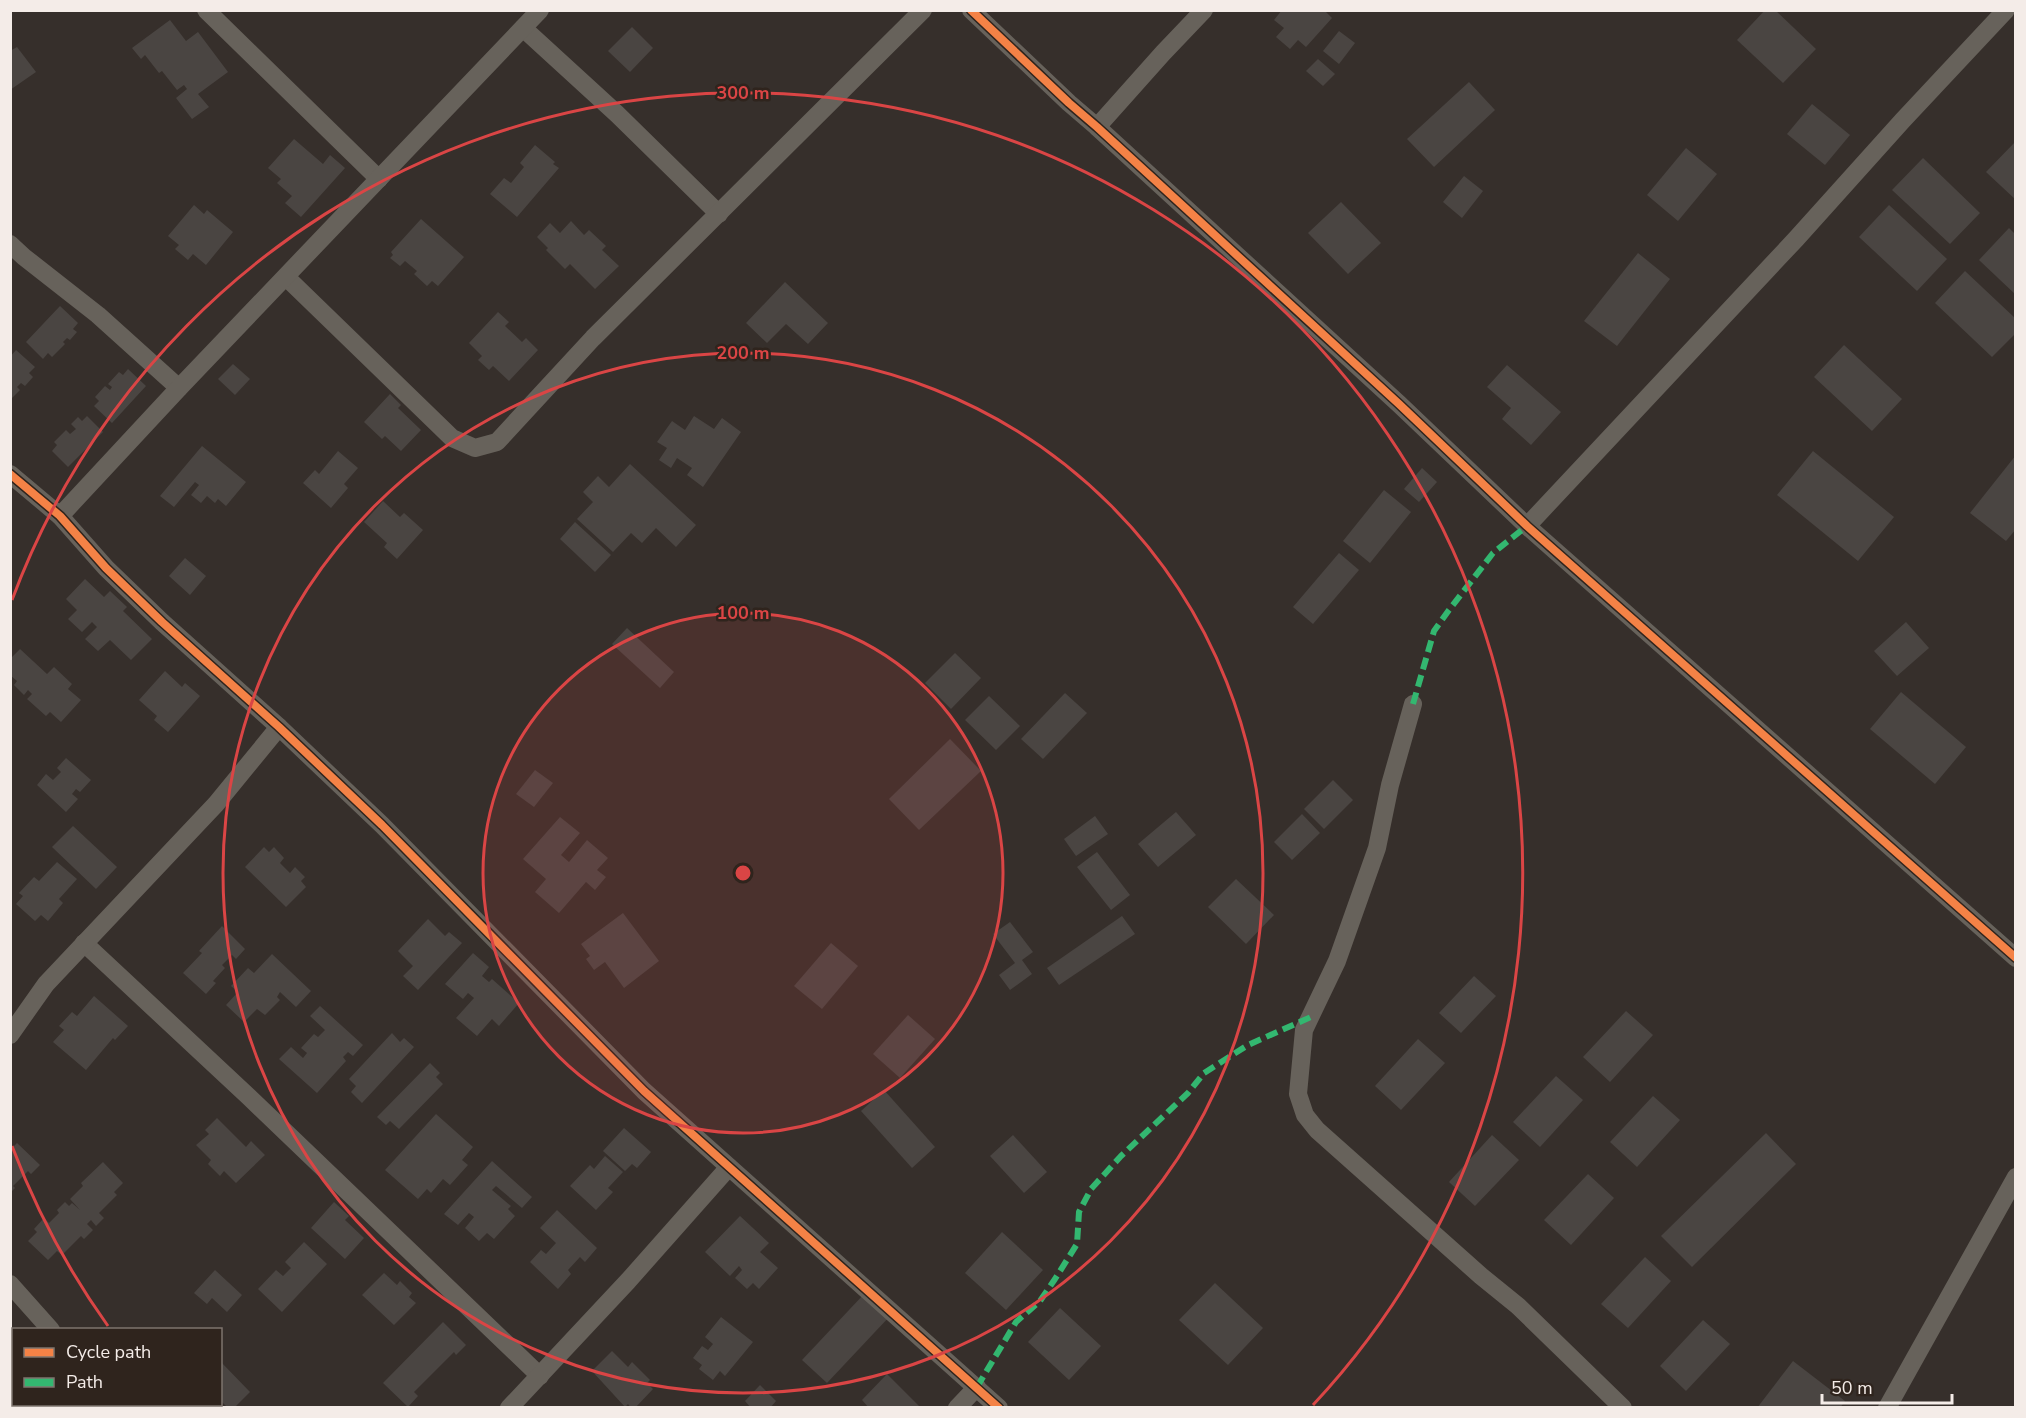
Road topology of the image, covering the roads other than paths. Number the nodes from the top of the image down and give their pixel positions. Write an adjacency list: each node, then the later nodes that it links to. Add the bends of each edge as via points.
1 (206, 10): 9 (street)
2 (540, 10): 7 (street)
3 (923, 10): 10 (street)
4 (971, 10): 8 (street)
5 (1204, 10): 8 (street)
6 (2006, 10): 16 (street)
7 (523, 28): 9 (street); 10 (street)
8 (1097, 127): 16 (street)
9 (379, 179): 12 (street)
10 (719, 214): 12 (street, via 593,338 497,442 475,448 452,438)
11 (10, 244): 13 (street, via 98,315)
12 (286, 277): 13 (street)
13 (179, 388): 15 (street)
14 (10, 474): 15 (street)
15 (60, 516): 18 (street, via 162,622)
16 (1527, 526): 20 (street)
17 (1413, 704): 31 (street, via 1377,848 1337,961 1304,1030 1298,1094 1305,1115 1317,1130 1518,1306)
18 (279, 727): 19 (street, via 216,804); 22 (street, via 382,825 644,1091)
19 (84, 943): 21 (street, via 46,984); 26 (street)
20 (2015, 957)
21 (10, 1035)
22 (729, 1167): 26 (street); 27 (street)
23 (2016, 1177): 32 (street)
24 (10, 1284): 25 (street)
25 (50, 1328)
26 (540, 1376): 28 (street)
27 (977, 1387): 29 (street); 30 (street)
28 (509, 1407)
29 (957, 1407)
30 (999, 1407)
31 (1623, 1407)
32 (1887, 1407)

